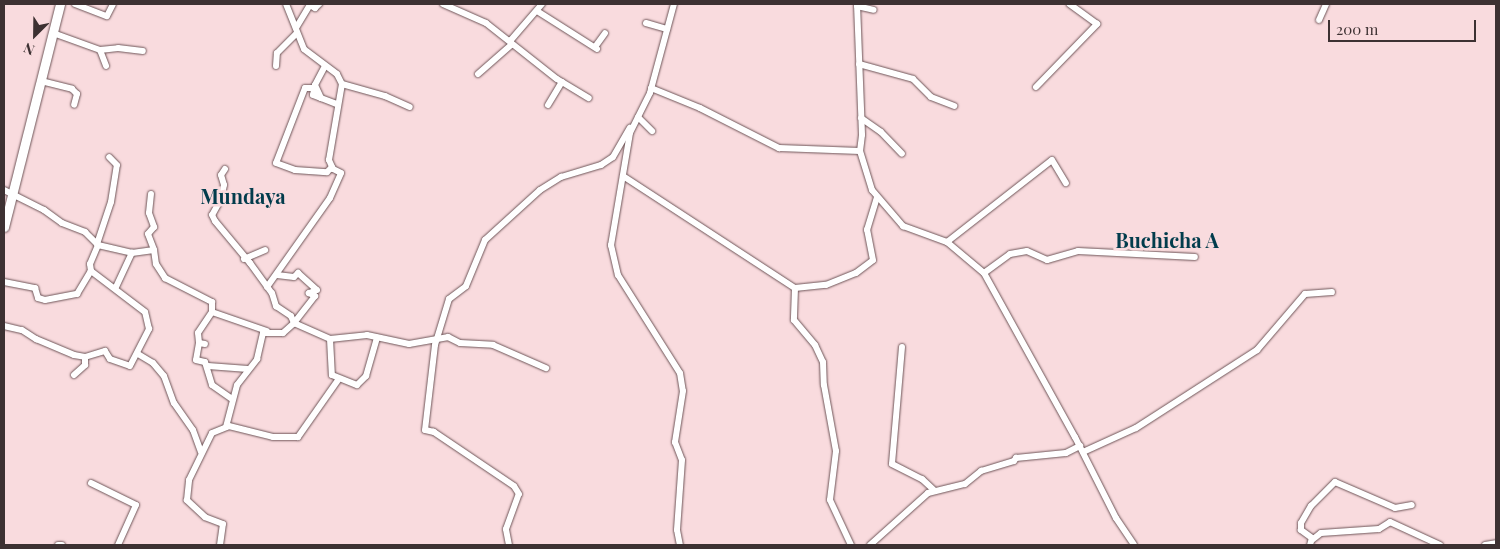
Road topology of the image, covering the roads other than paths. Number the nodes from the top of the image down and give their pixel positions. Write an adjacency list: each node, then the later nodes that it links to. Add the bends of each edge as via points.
1 (60, 4): 18 (main road)
2 (75, 4): 3 (street, via 107,16)
3 (113, 4)
4 (286, 4): 17 (street)
5 (319, 4): 17 (street, via 315,8 310,5)
6 (442, 4): 20 (street, via 486,23)
7 (542, 4): 13 (street)
8 (674, 4): 16 (street)
9 (1070, 4): 33 (street, via 1096,24)
10 (1326, 4): 14 (street)
11 (857, 5): 12 (street); 23 (street)
12 (874, 10)
13 (538, 11): 19 (street, via 596,48); 20 (street)
14 (1319, 20)
15 (646, 23): 16 (street)
16 (667, 29): 32 (street)
17 (296, 31): 25 (street, via 276,53); 26 (street, via 304,49)
18 (53, 33): 21 (street); 28 (main road)
19 (605, 33)
20 (511, 40): 27 (street, via 511,45); 29 (street)
21 (100, 50): 22 (street); 24 (street)
22 (143, 51)
23 (859, 64): 38 (street, via 912,79 931,97); 40 (street)
24 (106, 66)
25 (276, 66)
26 (325, 66): 30 (street, via 337,74); 31 (street)
27 (478, 74)
28 (41, 80): 36 (street, via 72,89 77,94); 50 (main road)
29 (562, 82): 34 (street); 37 (street)
30 (342, 84): 35 (street); 39 (street)
31 (314, 87): 35 (street, via 321,98); 46 (street, via 305,88 276,163 295,170 327,172)
32 (651, 88): 41 (street); 43 (street, via 700,108 779,148)
33 (1036, 88)
34 (589, 98)
35 (338, 104): 46 (street, via 331,142)
36 (74, 105)
37 (548, 105)
38 (954, 106)
39 (410, 107)
40 (861, 118): 43 (street); 44 (street, via 881,132)
41 (636, 120): 42 (street); 48 (street); 75 (street, via 613,157 601,165 561,177 540,190 485,240 466,286 449,299)
42 (652, 131)
43 (860, 151): 52 (street)
44 (902, 154)
45 (109, 157): 55 (street, via 117,165 111,202)
46 (332, 167): 63 (street, via 341,173 336,187)
47 (225, 169): 60 (street, via 221,175 224,185 221,199 212,215)
48 (623, 176): 67 (street); 96 (street, via 611,245 618,275 680,373 683,391 674,442 682,460 677,530)
49 (1066, 184): 54 (street, via 1052,160)
50 (8, 192): 53 (main road); 55 (street, via 62,223 86,232)
51 (151, 194): 56 (street, via 150,213 154,227 148,234)
52 (877, 198): 54 (street, via 903,226); 67 (street, via 867,230 873,260 856,273 826,285)
53 (4, 227)
54 (947, 242): 62 (street)
55 (97, 244): 58 (street); 61 (street, via 90,264)
56 (154, 250): 58 (street); 69 (street, via 156,264 165,278 205,296 213,304)
57 (264, 250): 60 (street)
58 (132, 253): 65 (street)
59 (1195, 257): 62 (street, via 1078,251 1047,260 1027,251 1010,254)
60 (244, 259): 66 (street)
61 (91, 272): 64 (street, via 77,294 56,299 41,299 35,288); 65 (street)
62 (984, 272): 86 (street)
63 (277, 275): 66 (street); 70 (street, via 294,277 298,273 317,290 309,293 315,296)
64 (4, 282)
65 (116, 287): 77 (street, via 145,312 150,323)
66 (268, 287): 70 (street, via 276,306 291,316)
67 (795, 288): 97 (street, via 794,320 815,345 823,362 836,451 830,500)
68 (1332, 292): 86 (street, via 1305,294 1257,350 1136,428)
69 (212, 312): 72 (street); 79 (street, via 198,333 202,343 196,360)
70 (294, 323): 72 (street, via 284,333); 74 (street)
71 (4, 326): 78 (street, via 22,330 36,339)
72 (267, 331): 81 (street, via 262,335 257,359)
73 (376, 338): 74 (street, via 363,335); 75 (street, via 409,344); 83 (street, via 362,381 357,385)
74 (330, 339): 83 (street, via 330,372)
75 (437, 340): 80 (street, via 448,337 460,343 493,345); 95 (street, via 425,430 434,432 514,486 519,494 506,529)
76 (902, 347): 89 (street, via 892,464 922,479)
77 (138, 354): 78 (street, via 130,366 110,359 105,350); 87 (street, via 153,363 164,376 174,403 193,430)
78 (85, 357): 82 (street, via 85,365)
79 (208, 366): 81 (street); 84 (street, via 212,384)
80 (546, 368)
81 (248, 369): 84 (street, via 240,378)
82 (74, 375)
83 (338, 380): 85 (street, via 298,437 273,437)
84 (232, 399): 85 (street)
85 (226, 427): 87 (street, via 212,433)
86 (1081, 449): 89 (street, via 1016,458 1014,462 981,471 965,484); 99 (street, via 1116,518)
87 (202, 453): 94 (street, via 189,480 186,500 201,514 223,524)
88 (91, 483): 93 (street, via 136,506)
89 (934, 490): 98 (street, via 909,508)
90 (1412, 505): 91 (street, via 1395,508 1335,482 1311,506 1301,523 1301,530 1311,535)
91 (1311, 543): 100 (street, via 1321,533 1379,529 1390,522)
92 (1496, 543): 101 (street)
93 (118, 545)
94 (220, 545)
95 (509, 545)
96 (680, 545)
97 (851, 545)
98 (870, 545)
99 (1134, 545)
100 (1440, 545)
101 (1484, 545)

